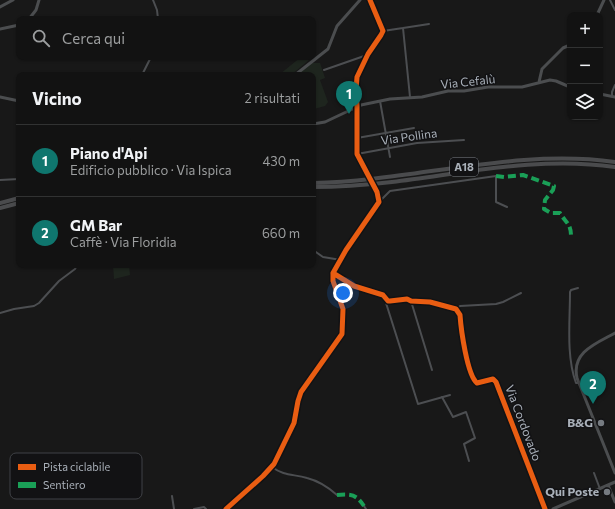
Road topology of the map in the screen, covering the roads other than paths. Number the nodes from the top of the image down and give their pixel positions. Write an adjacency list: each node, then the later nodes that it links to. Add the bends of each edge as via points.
1 (13, 0): 8 (street)
2 (40, 0): 11 (street)
3 (153, 0): 12 (street)
4 (360, 0): 20 (street, via 337,26 328,49)
5 (370, 0): 17 (street)
6 (604, 0): 10 (street)
7 (610, 0): 9 (street)
8 (0, 7)
9 (615, 10)
10 (598, 12)
11 (31, 16)
12 (158, 16)
13 (428, 24): 15 (street)
14 (16, 26): 16 (street)
15 (403, 28): 17 (street); 32 (street)
16 (0, 29)
17 (383, 31): 19 (street)
18 (567, 46): 26 (street, via 542,69)
19 (368, 54): 23 (street); 35 (street, via 356,84)
20 (316, 59)
21 (150, 60): 24 (street)
22 (314, 60): 25 (street)
23 (324, 70)
24 (144, 72)
25 (299, 72)
26 (539, 82): 28 (street, Via Cefalù, via 556,81); 32 (street, Via Cefalù, via 522,87 482,87)
27 (615, 85): 30 (street, via 612,92)
28 (567, 86)
29 (603, 94): 30 (street)
30 (614, 96)
31 (0, 97): 33 (street)
32 (410, 97): 34 (street, Via Cefalù)
33 (16, 100)
34 (380, 101): 35 (street, Via Cefalù); 38 (street)
35 (357, 106): 36 (street, Via Cefalù, via 325,122); 39 (street)
36 (316, 124)
37 (414, 128): 38 (street)
38 (386, 133): 39 (street); 41 (street)
39 (357, 138): 42 (street)
40 (464, 140): 41 (street, Via Pollina)
41 (388, 149): 42 (street, Via Pollina); 43 (street)
42 (357, 154): 51 (street, via 377,192)
43 (390, 157)
44 (615, 162): 48 (highway, A18, via 577,158 535,159 376,179)
45 (615, 166): 49 (highway, A18, via 535,163 383,183)
46 (16, 179): 47 (street)
47 (0, 180)
48 (316, 183)
49 (316, 187)
50 (16, 199): 52 (highway)
51 (379, 202): 54 (street, via 390,191 496,176 496,202); 57 (street)
52 (0, 203)
53 (16, 204): 55 (highway)
54 (507, 207)
55 (0, 208)
56 (316, 252): 57 (street, via 323,257)
57 (341, 260): 59 (street)
58 (76, 268): 65 (street, via 34,306)
59 (334, 273): 62 (street, via 354,286 383,295); 72 (street, via 333,281 343,308 342,334 301,392 294,422)
60 (578, 288): 68 (street, via 570,292 570,340 573,375)
61 (521, 293): 64 (street, via 496,304 460,306)
62 (387, 299): 63 (street); 70 (street, via 386,303 418,404)
63 (412, 301): 64 (street, via 430,302); 67 (street)
64 (456, 309): 86 (street, Via Cordovado, via 460,315 473,380 477,383 493,379 496,382)
65 (0, 313)
66 (615, 333): 68 (street, via 581,354 576,370)
67 (432, 370)
68 (579, 384): 74 (street)
69 (450, 395): 70 (street)
70 (442, 397): 71 (street, via 453,417 466,412 475,438 464,444)
71 (469, 461)
72 (272, 466): 78 (street, via 278,472 312,479); 85 (street)
73 (594, 473): 77 (street)
74 (615, 473)
75 (615, 482): 76 (street)
76 (608, 485): 77 (street); 80 (street)
77 (600, 489): 81 (street)
78 (337, 495)
79 (172, 496): 82 (street)
80 (615, 502)
81 (561, 507): 87 (street)
82 (174, 509)
83 (194, 509): 84 (street)
84 (206, 509)
85 (226, 509)
86 (545, 509)
87 (554, 509)

